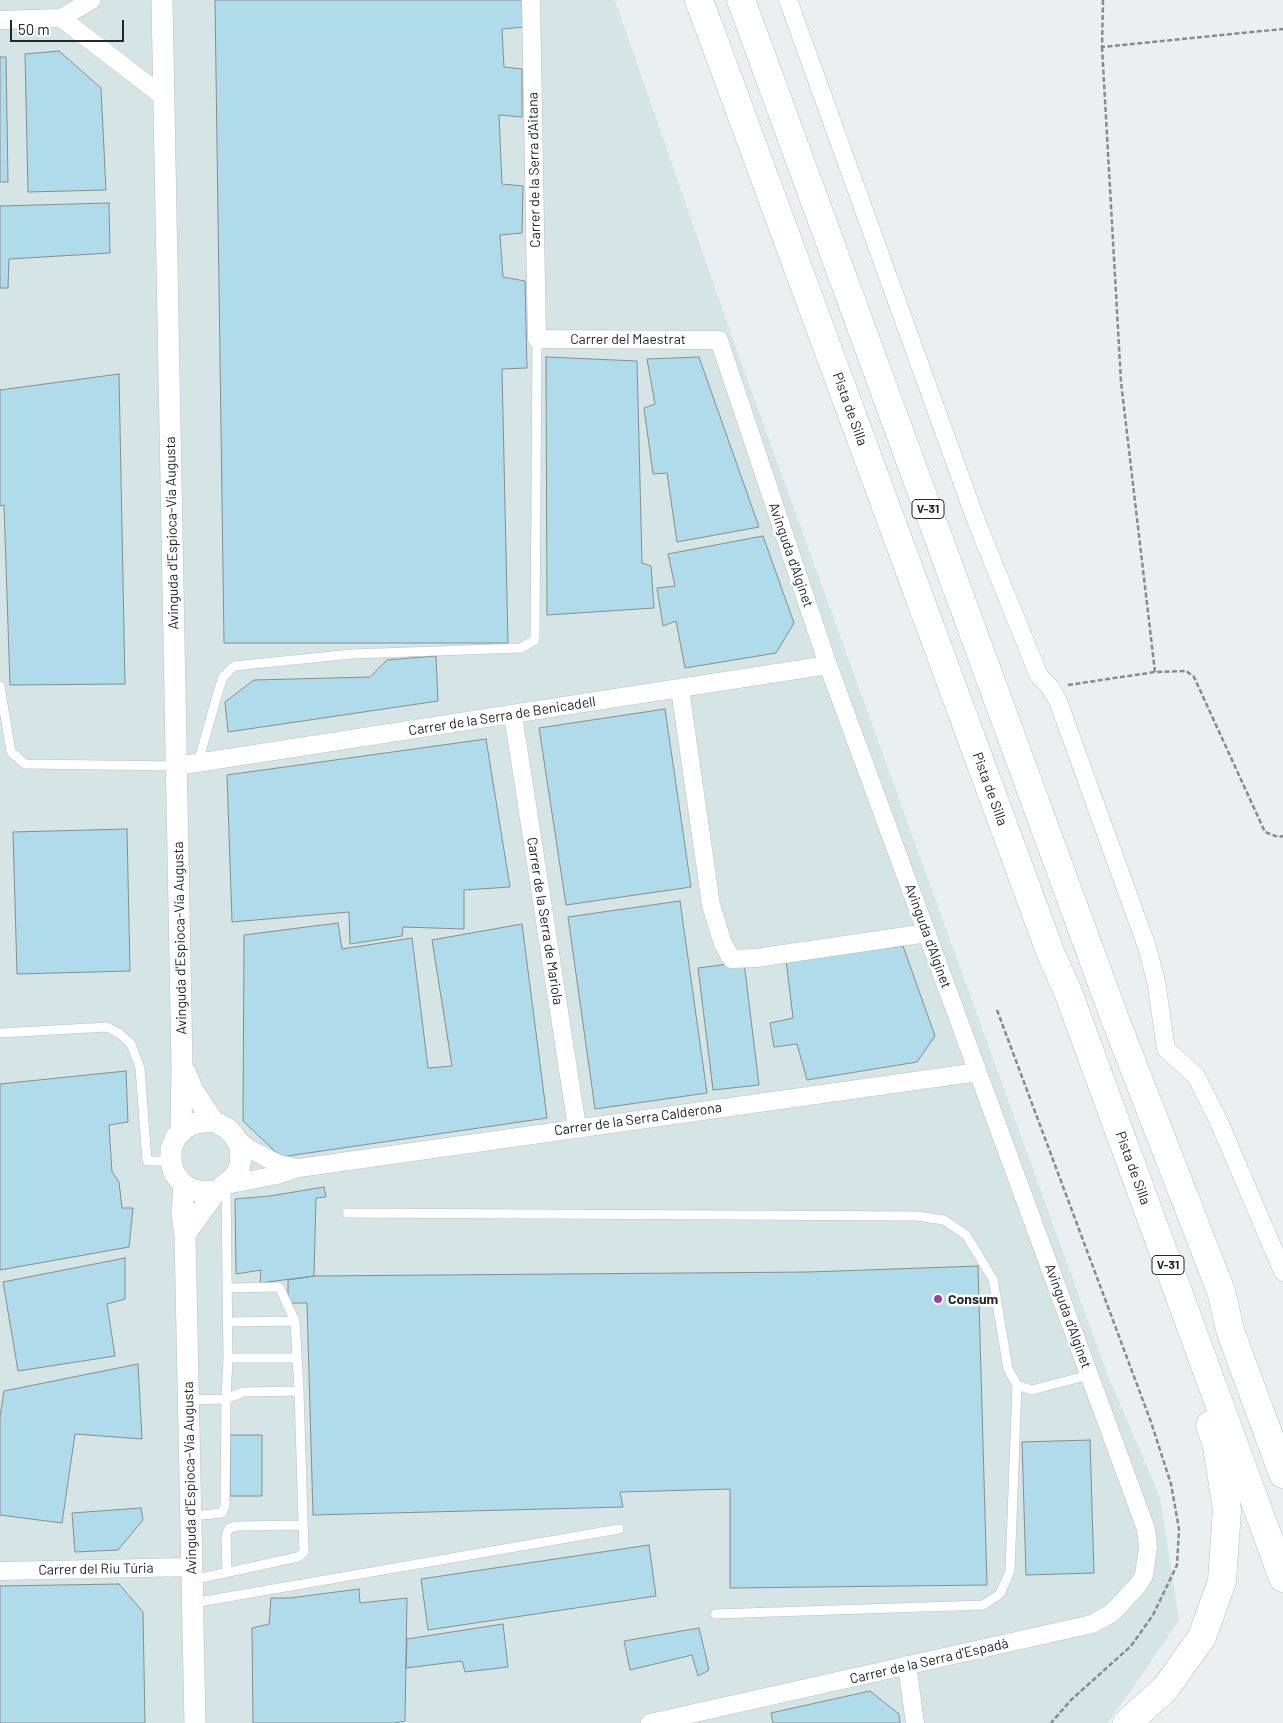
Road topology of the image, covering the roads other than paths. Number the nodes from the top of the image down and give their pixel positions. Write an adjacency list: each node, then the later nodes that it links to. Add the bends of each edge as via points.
1 (92, 0): 7 (street)
2 (162, 0): 9 (street, Avinguda d'Espioca-Vía Augusta)
3 (531, 0): 10 (street, Carrer de la Serra d'Aitana)
4 (699, 0): 19 (highway, Pista de Silla / V-31)
5 (741, 0): 35 (highway, V-31, via 1115,1019)
6 (788, 0): 33 (street, via 977,523 1039,676 1058,701 1147,947 1156,981 1166,1049 1196,1076)
7 (61, 18): 8 (street); 9 (street)
8 (0, 20)
9 (164, 97): 17 (street, Avinguda d'Espioca-Vía Augusta)
10 (537, 339): 11 (street, Carrer del Maestrat); 16 (lane, via 535,640 521,648 352,654 234,666 223,677)
11 (718, 340): 12 (street, Avinguda d'Alginet)
12 (828, 665): 14 (street, Carrer de la Serra de Benicadell); 18 (street, Avinguda d'Alginet)
13 (0, 686): 17 (lane, via 11,752 25,764)
14 (680, 689): 15 (street, Carrer de la Serra de Benicadell); 18 (street, via 711,905 723,944 732,959)
15 (513, 715): 16 (street, Carrer de la Serra de Benicadell); 24 (street, Carrer de la Serra de Mariola)
16 (198, 763): 17 (street, Carrer de la Serra de Benicadell)
17 (177, 766): 21 (street, Avinguda d'Espioca-Vía Augusta)
18 (926, 933): 22 (street, Avinguda d'Alginet)
19 (1050, 954): 54 (highway, Pista de Silla / V-31, via 1068,992); 61 (highway, via 1053,998 1217,1446 1227,1510 1222,1581 1202,1636 1165,1689)
20 (0, 1033): 27 (lane, via 107,1027 120,1034 131,1044 140,1068 146,1161)
21 (182, 1066): 23 (street); 25 (street, Avinguda d'Espioca-Vía Augusta)
22 (978, 1072): 24 (street, Carrer de la Serra Calderona); 40 (street, Avinguda d'Alginet)
23 (213, 1121): 25 (street, via 196,1123); 26 (street)
24 (577, 1128): 28 (street, Carrer de la Serra Calderona)
25 (180, 1132): 27 (street, via 171,1149)
26 (235, 1137): 28 (street, Carrer de la Serra Calderona, via 278,1164); 30 (street, via 240,1147 239,1169)
27 (170, 1161): 29 (street, via 174,1173)
28 (299, 1168): 30 (street, Carrer de la Serra Calderona)
29 (184, 1184): 30 (street, via 203,1192); 32 (street, Avinguda d'Espioca-Vía Augusta, via 182,1215)
30 (221, 1188): 32 (street); 34 (lane)
31 (347, 1213): 41 (lane, via 918,1216 944,1220 966,1235 993,1279 1008,1369)
32 (185, 1234): 44 (street, Avinguda d'Espioca-Vía Augusta)
33 (1283, 1272)
34 (228, 1288): 36 (lane, via 279,1287); 37 (lane)
35 (1221, 1291): 45 (highway, via 1247,1329); 46 (highway, V-31, via 1231,1333)
36 (295, 1321): 37 (lane); 39 (lane)
37 (228, 1322): 38 (lane)
38 (228, 1358): 39 (lane); 43 (lane)
39 (297, 1358): 42 (lane)
40 (1089, 1375): 41 (lane, via 1032,1390); 50 (street, Avinguda d'Alginet)
41 (1017, 1385): 56 (lane, via 1010,1571 1000,1594 983,1604)
42 (299, 1391): 43 (lane, via 243,1392); 48 (lane)
43 (226, 1399): 44 (lane); 47 (lane, via 226,1506 222,1513)
44 (188, 1400): 47 (street, Avinguda d'Espioca-Vía Augusta)
45 (1283, 1424)
46 (1283, 1474)
47 (190, 1516): 52 (street, Avinguda d'Espioca-Vía Augusta)
48 (303, 1525): 53 (lane, via 304,1552 298,1557); 53 (lane, via 229,1528 226,1535)
49 (619, 1529): 55 (lane)
50 (1146, 1529): 57 (street, Carrer de la Serra d'Espadà, via 1148,1547 1144,1575 1123,1602 1103,1619)
51 (0, 1571): 52 (street, Carrer del Riu Túria)
52 (191, 1573): 53 (lane); 55 (street, Avinguda d'Espioca-Vía Augusta)
53 (227, 1573)
54 (1283, 1578)
55 (192, 1603): 58 (street, Avinguda d'Espioca-Vía Augusta)
56 (716, 1614)
57 (907, 1665): 59 (street, Carrer de la Serra d'Espadà); 60 (street)
58 (195, 1723)
59 (650, 1723)
60 (914, 1723)
61 (1127, 1723)

